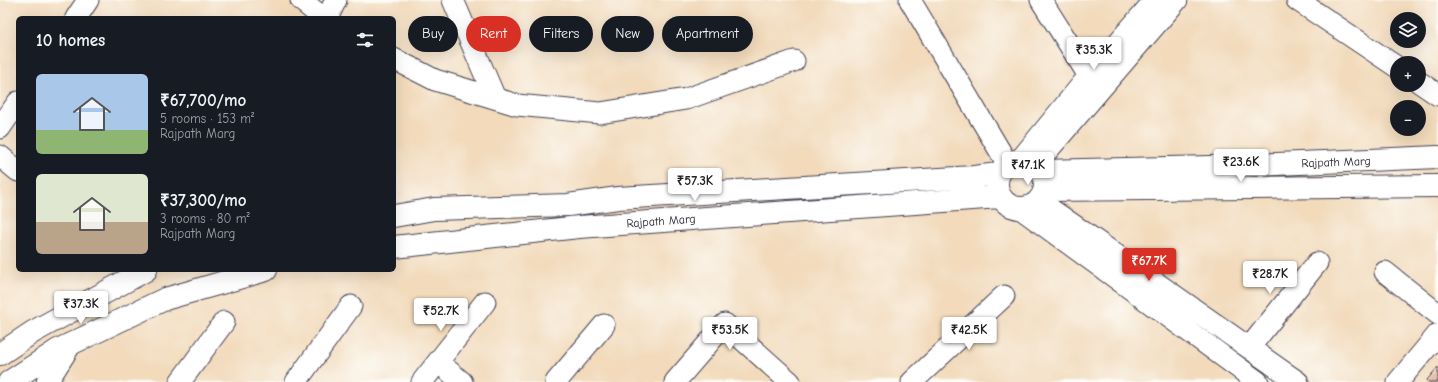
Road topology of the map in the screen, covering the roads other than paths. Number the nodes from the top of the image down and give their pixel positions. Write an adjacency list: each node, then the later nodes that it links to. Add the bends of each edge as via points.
1 (88, 0): 10 (street)
2 (301, 0): 11 (street)
3 (336, 0): 12 (street)
4 (453, 0): 19 (street)
5 (910, 0): 23 (street)
6 (1041, 0): 16 (street)
7 (1155, 0): 16 (street)
8 (1177, 0): 23 (street)
9 (1297, 0): 15 (street)
10 (77, 16)
11 (321, 16)
12 (328, 16)
13 (396, 60): 19 (street, via 435,80)
14 (794, 61): 19 (street, via 686,99 600,113 517,105)
15 (1390, 62)
16 (1089, 76): 23 (street)
17 (1426, 87): 18 (street)
18 (1438, 95)
19 (495, 98)
20 (0, 156): 22 (street)
21 (1438, 157): 23 (main road, Rajpath Marg, via 1210,167)
22 (16, 169)
23 (1026, 179): 24 (main road, Rajpath Marg); 25 (main road, Rajpath Marg, via 974,177 618,198 568,205 434,209); 26 (main road, Rajpath Marg, via 1009,205 1000,197 579,227); 39 (street); 52 (street)
24 (1438, 186)
25 (396, 216)
26 (396, 247)
27 (1317, 263): 39 (street)
28 (138, 272): 40 (main road, via 33,332)
29 (259, 272): 38 (main road, via 166,299)
30 (1385, 272): 34 (street)
31 (1004, 296): 51 (street)
32 (485, 302): 41 (street)
33 (351, 306): 45 (street)
34 (1438, 314)
35 (224, 322): 44 (street)
36 (604, 325): 48 (street)
37 (1438, 334): 54 (street)
38 (71, 344): 42 (main road); 43 (street)
39 (1249, 348): 53 (street)
40 (0, 354)
41 (438, 362): 46 (street); 47 (street)
42 (9, 382)
43 (47, 382)
44 (180, 382)
45 (296, 382)
46 (422, 382)
47 (462, 382)
48 (556, 382)
49 (675, 382): 50 (street, via 726,324)
50 (790, 382)
51 (912, 382)
52 (1258, 382)
53 (1298, 382)
54 (1398, 382)

